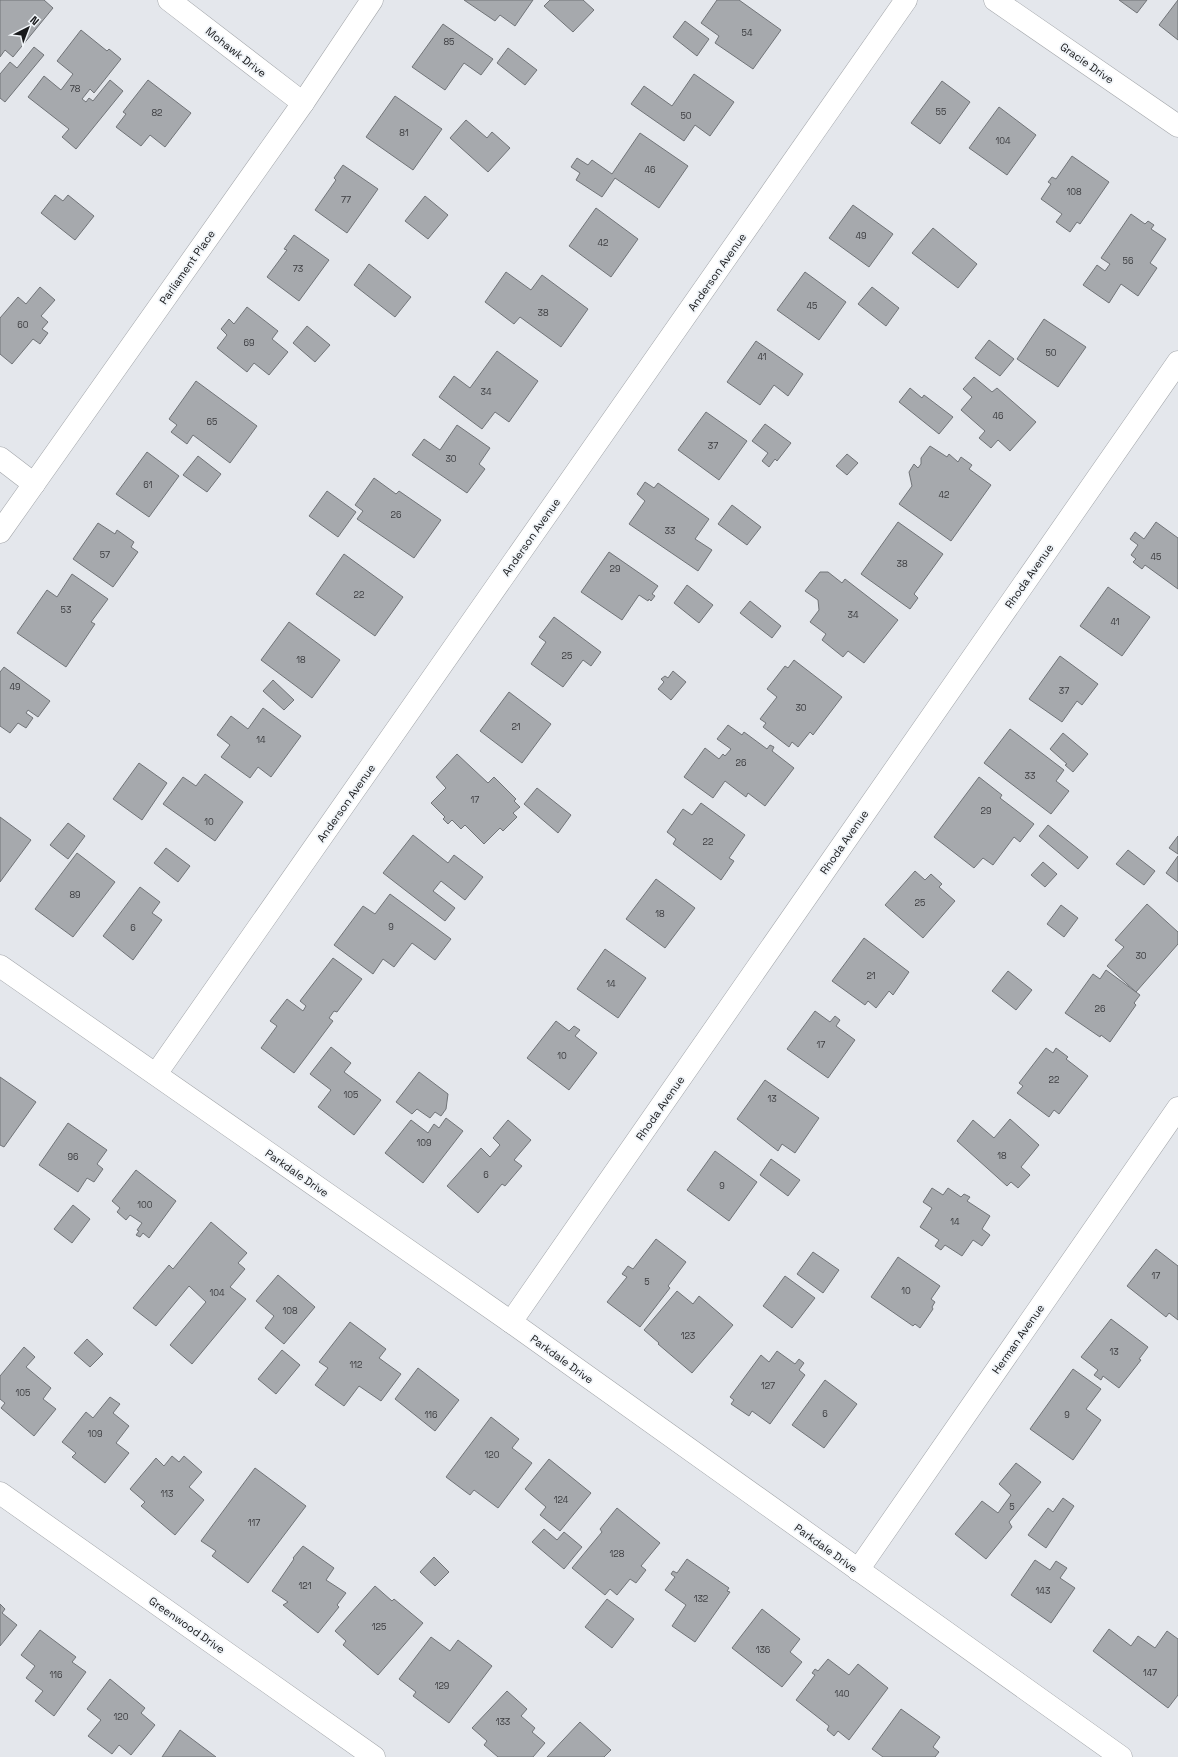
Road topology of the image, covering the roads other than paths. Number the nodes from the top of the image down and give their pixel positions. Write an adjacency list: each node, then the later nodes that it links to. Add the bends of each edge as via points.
1 (169, 0): 5 (street, Mohawk Drive)
2 (372, 0): 5 (street, Parliament Place)
3 (906, 0): 12 (street, Anderson Avenue)
4 (995, 0): 6 (street, Gracie Drive)
5 (303, 103): 9 (street, Parliament Place)
6 (1178, 126)
7 (1178, 362): 14 (street, Rhoda Avenue)
8 (0, 458): 9 (street)
9 (34, 484): 10 (street, Parliament Place)
10 (0, 532)
11 (0, 966): 12 (street, Parkdale Drive)
12 (156, 1074): 14 (street, Parkdale Drive)
13 (1178, 1108): 16 (street, Herman Avenue)
14 (511, 1322): 16 (street, Parkdale Drive)
15 (0, 1493): 17 (street, Greenwood Drive)
16 (858, 1570): 18 (street, Parkdale Drive)
17 (374, 1757)
18 (1121, 1757)

